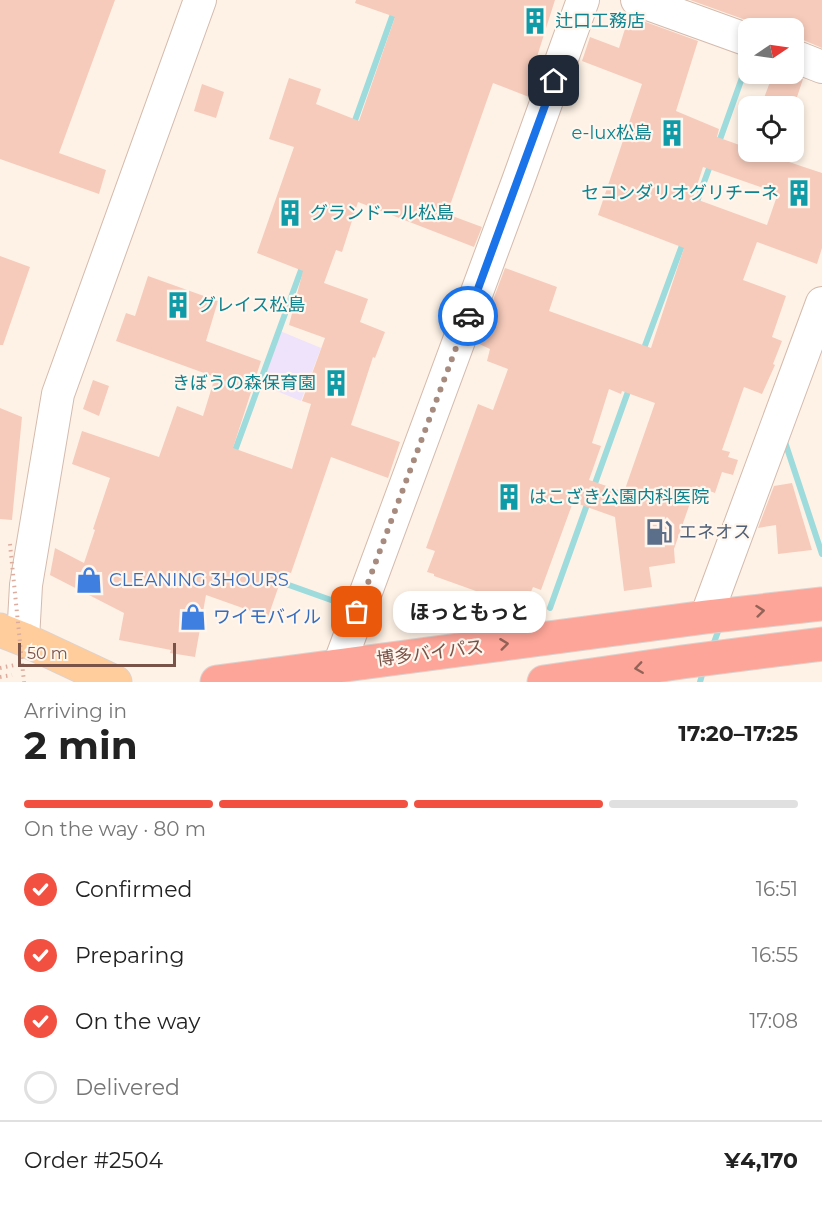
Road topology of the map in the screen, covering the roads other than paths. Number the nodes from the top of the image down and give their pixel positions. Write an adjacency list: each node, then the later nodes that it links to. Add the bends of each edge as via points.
1 (200, 0): 10 (street, via 58,393)
2 (583, 0): 12 (street)
3 (637, 0): 4 (street)
4 (738, 36)
5 (804, 60): 6 (street)
6 (822, 67)
7 (822, 303): 9 (street)
8 (822, 604): 9 (highway, 博多バイパス, one-way to 8)
9 (706, 617): 12 (highway, 博多バイパス, one-way to 9)
10 (15, 644): 14 (main road)
11 (822, 644): 13 (highway)
12 (339, 665): 15 (highway, 博多バイパス)
13 (679, 672): 16 (highway, one-way to 16)
14 (115, 682)
15 (218, 682)
16 (544, 682)

